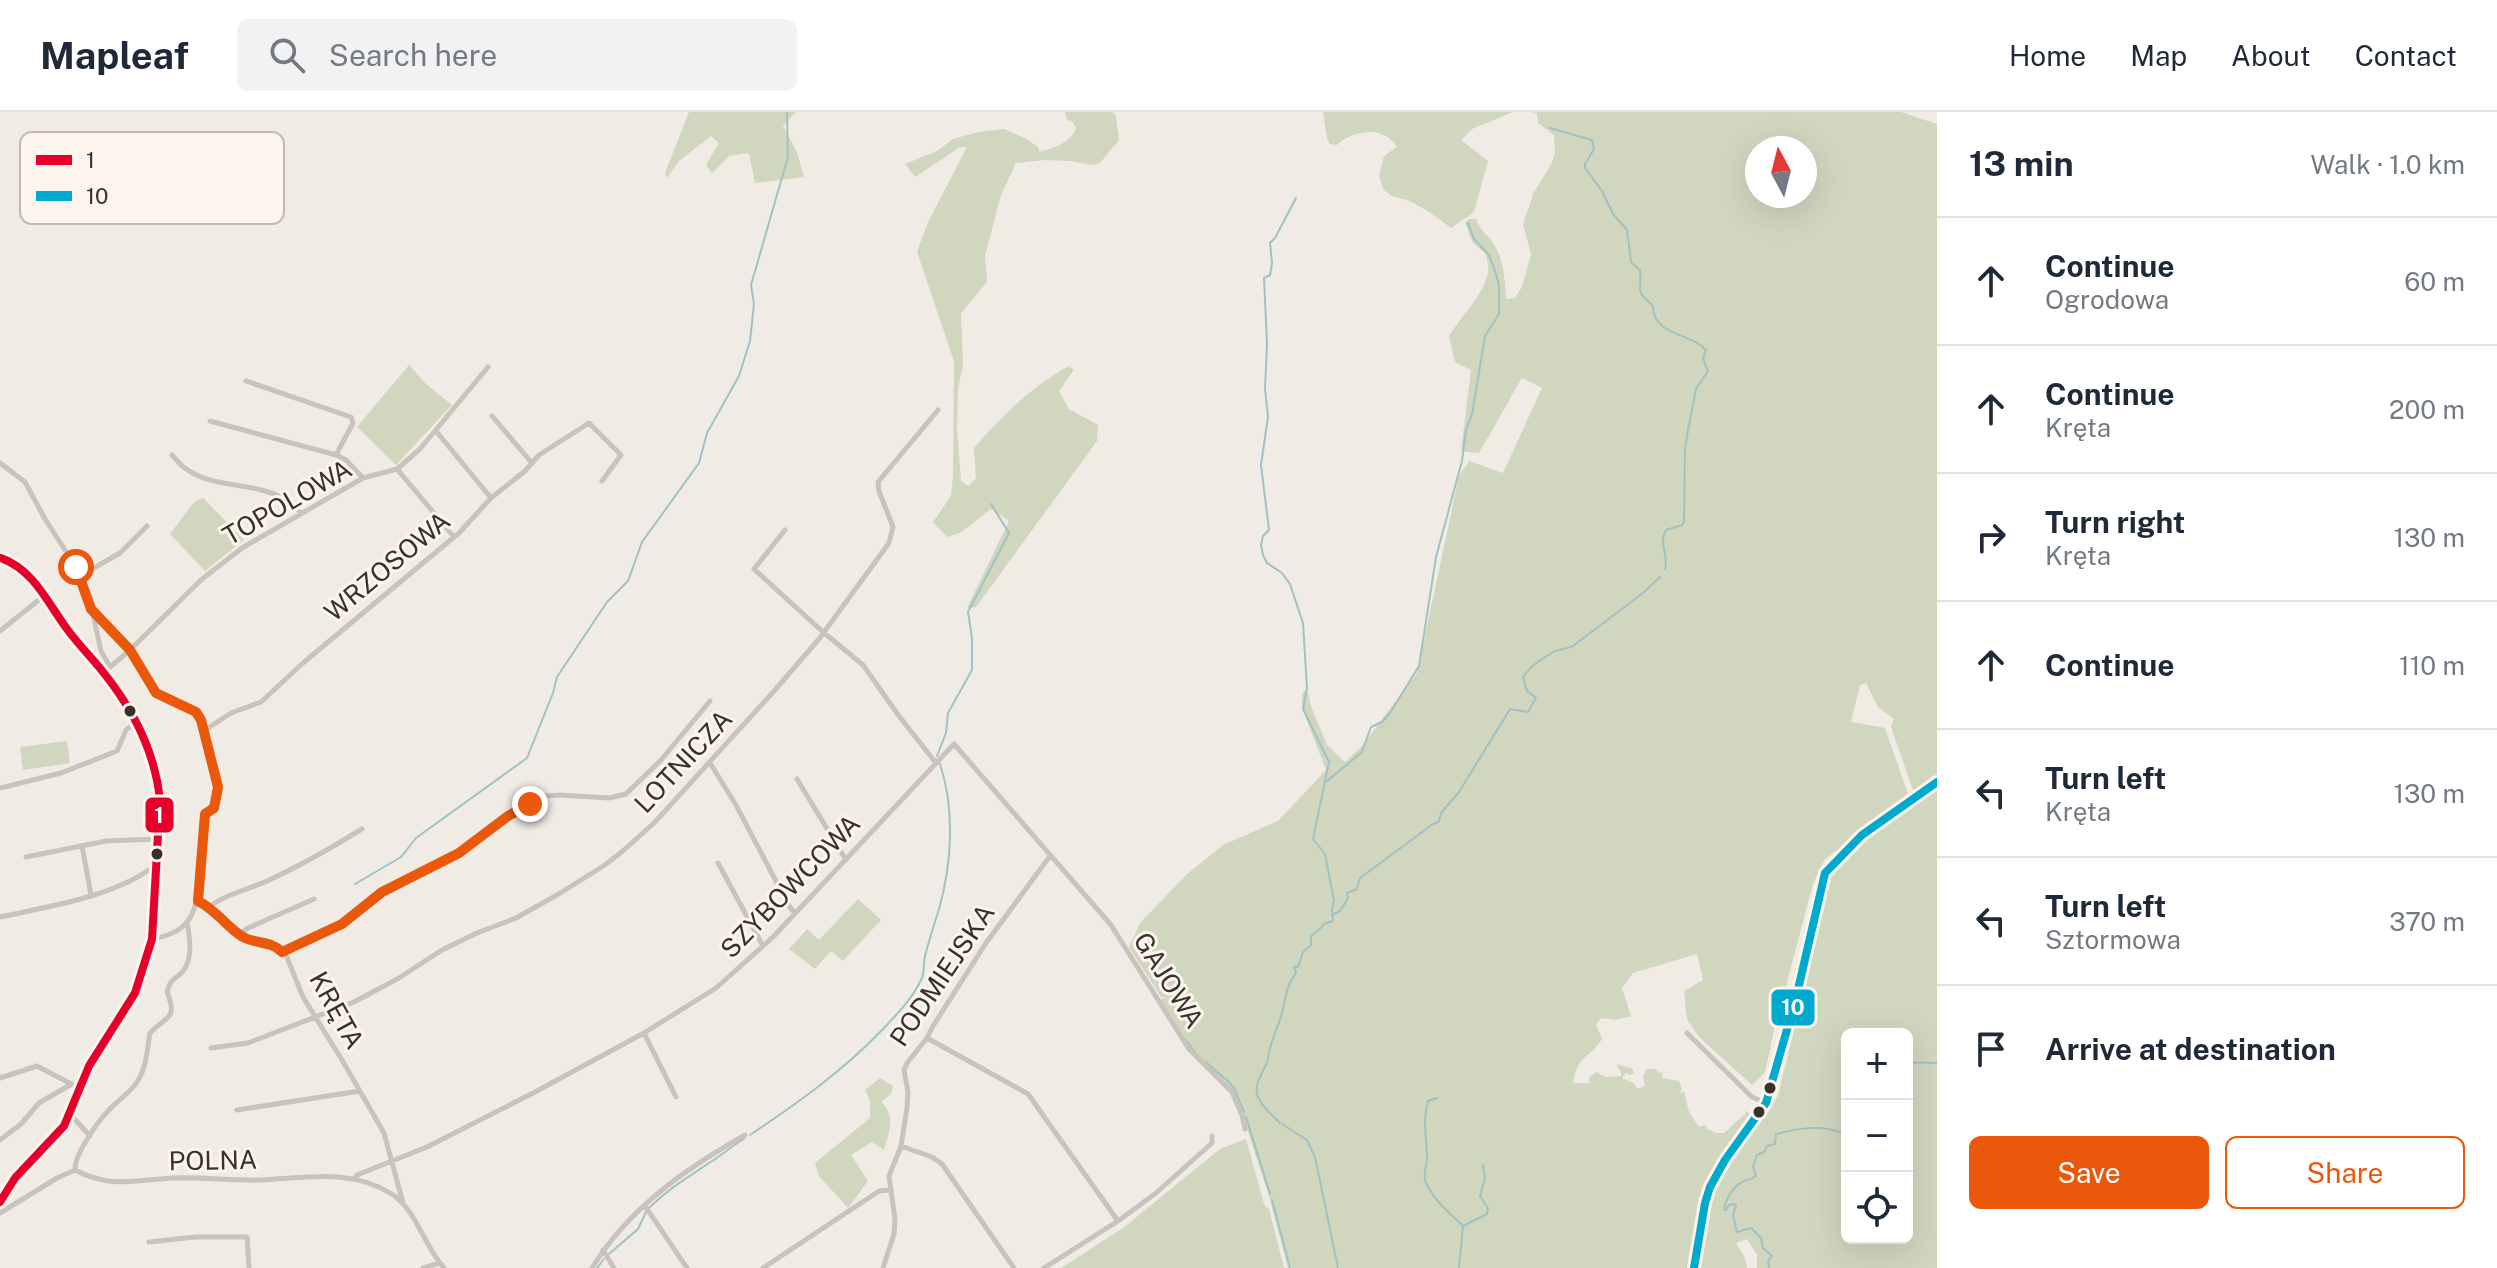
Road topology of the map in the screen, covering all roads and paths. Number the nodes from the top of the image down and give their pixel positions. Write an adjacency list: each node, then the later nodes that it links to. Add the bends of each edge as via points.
1 (488, 367): 6 (street, TOPOLOWA)
2 (246, 381): 8 (street, via 351,417 353,423)
3 (938, 410): 24 (street, LOTNICZA, via 878,482 893,535)
4 (492, 416): 10 (street)
5 (210, 421): 8 (street)
6 (436, 431): 11 (street, TOPOLOWA); 14 (street)
7 (172, 455): 15 (street, via 199,476 279,495)
8 (336, 455): 12 (street)
9 (0, 463): 20 (street, via 30,488)
10 (532, 463): 13 (street, WRZOSOWA, via 589,423 621,455); 14 (street, WRZOSOWA)
11 (397, 469): 12 (street, TOPOLOWA); 18 (street)
12 (363, 478): 15 (street, TOPOLOWA)
13 (602, 481)
14 (491, 498): 18 (street, WRZOSOWA)
15 (301, 513): 25 (street, TOPOLOWA, via 242,548)
16 (147, 526): 20 (street, via 120,553)
17 (785, 530): 24 (street, via 754,569)
18 (454, 537): 30 (street, WRZOSOWA, via 261,702)
19 (0, 557): 21 (street, via 15,563)
20 (80, 576): 22 (street)
21 (45, 595): 23 (street); 27 (street)
22 (91, 609): 25 (street); 26 (street)
23 (0, 631)
24 (823, 632): 31 (street, LOTNICZA); 32 (street, via 863,665)
25 (130, 650): 26 (street, TOPOLOWA); 30 (street, via 156,693 196,712)
26 (110, 667): 27 (street, TOPOLOWA)
27 (105, 674): 29 (street)
28 (710, 701): 54 (street, via 626,794 546,796 508,816 459,853 382,892 342,924)
29 (135, 722): 35 (street, via 117,751 61,773); 37 (street, via 159,780)
30 (203, 729): 46 (street, via 218,787 214,808 205,814)
31 (710, 763): 48 (street); 55 (street, LOTNICZA, via 605,865 516,918 453,944 354,1002)
32 (936, 763): 39 (street, SZYBOWCOWA, via 954,744); 41 (street, SZYBOWCOWA)
33 (797, 779): 41 (street)
34 (1937, 782): 65 (main road, via 1856,840 1825,873)
35 (0, 788)
36 (362, 829): 47 (street, via 309,862)
37 (157, 839): 38 (street); 43 (street)
38 (82, 846): 40 (street); 44 (street)
39 (1050, 856): 58 (street, PODMIEJSKA, via 986,943); 68 (street, GAJOWA, via 1115,931 1189,1049 1232,1092)
40 (26, 857)
41 (846, 860): 48 (street, SZYBOWCOWA)
42 (718, 863): 53 (street)
43 (156, 865): 44 (street, via 117,888); 52 (street)
44 (91, 895): 49 (street)
45 (314, 899): 51 (street)
46 (198, 901): 47 (street, KRĘTA); 50 (street)
47 (209, 907): 51 (street, KRĘTA)
48 (795, 913): 53 (street, SZYBOWCOWA)
49 (0, 917)
50 (187, 923): 52 (street); 70 (street, via 185,969 171,980 167,992 172,1013 150,1033 137,1082)
51 (240, 934): 54 (street, KRĘTA)
52 (152, 939): 62 (street, via 135,993)
53 (763, 946): 56 (street, SZYBOWCOWA, via 716,988)
54 (282, 952): 55 (street, KRĘTA)
55 (315, 1018): 59 (street, LOTNICZA, via 248,1043); 63 (street, KRĘTA)
56 (644, 1033): 64 (street); 74 (street, SZYBOWCOWA)
57 (1687, 1033): 65 (street, via 1752,1097)
58 (927, 1038): 73 (street, PODMIEJSKA, via 904,1070 908,1092); 82 (street, via 1028,1094)
59 (211, 1048)
60 (0, 1078): 61 (street, via 37,1066)
61 (70, 1085): 62 (street); 72 (street, via 39,1103)
62 (79, 1088): 67 (street)
63 (360, 1091): 66 (street); 74 (street, KRĘTA)
64 (676, 1097)
65 (1766, 1103): 95 (main road, via 1710,1187)
66 (237, 1110)
67 (70, 1114): 70 (street); 78 (street)
68 (1245, 1129)
69 (745, 1135): 80 (street, via 667,1184)
70 (90, 1136): 75 (street)
71 (1212, 1136): 82 (street, via 1212,1143)
72 (0, 1140)
73 (901, 1146): 77 (street, PODMIEJSKA, via 891,1167); 93 (street, via 942,1164)
74 (393, 1161): 76 (street); 79 (street, KRĘTA)
75 (75, 1170): 76 (street, POLNA, via 119,1183 332,1174); 81 (street)
76 (354, 1179): 79 (street, POLNA)
77 (891, 1190): 91 (street, via 879,1191); 92 (street, PODMIEJSKA, via 894,1234)
78 (1, 1199)
79 (403, 1203): 85 (street)
80 (645, 1206): 84 (street); 90 (street)
81 (0, 1213)
82 (1118, 1221): 94 (street)
83 (149, 1242): 86 (street, via 247,1237)
84 (603, 1250): 88 (street); 89 (street)
85 (442, 1266): 87 (street)
86 (249, 1268)
87 (423, 1268)
88 (592, 1268)
89 (614, 1268)
90 (687, 1268)
91 (763, 1268)
92 (883, 1268)
93 (1014, 1268)
94 (1044, 1268)
95 (1694, 1268)

